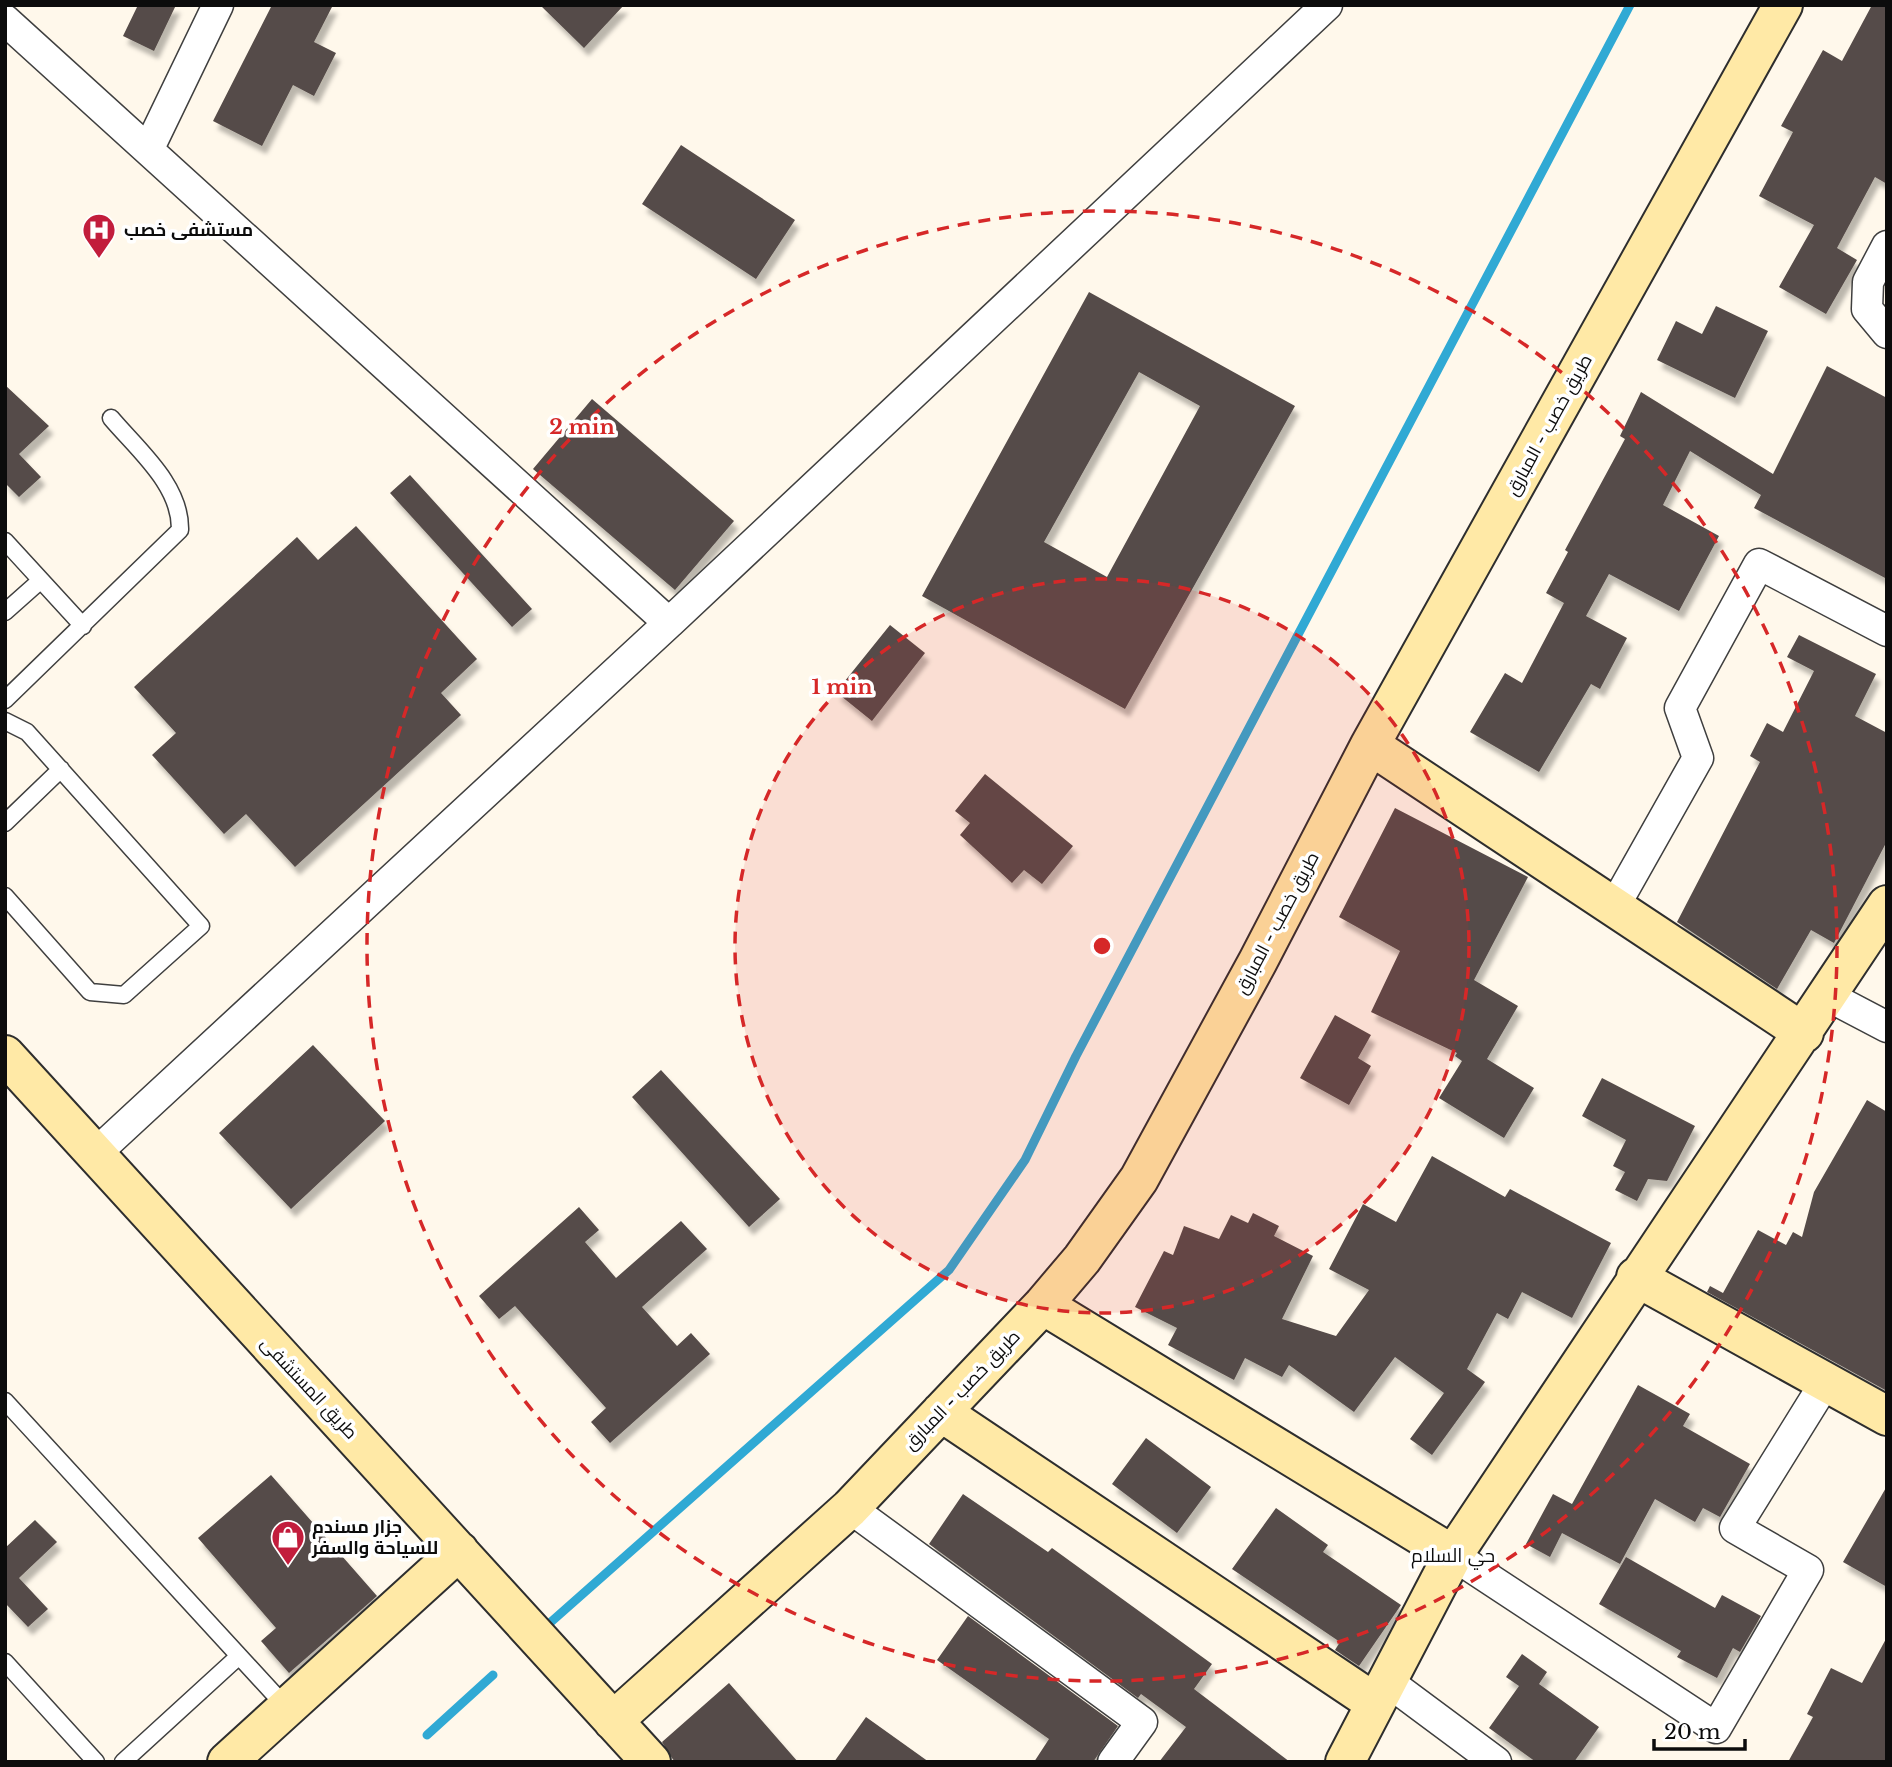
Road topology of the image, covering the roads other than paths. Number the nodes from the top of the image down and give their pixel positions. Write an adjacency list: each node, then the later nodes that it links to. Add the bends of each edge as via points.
1 (218, 5): 5 (street)
2 (1327, 5): 12 (street)
3 (1783, 5): 17 (street, طريق خصب - المبارق)
4 (5, 20): 5 (street)
5 (149, 148): 12 (street)
6 (1887, 247): 7 (street, via 1868,282 1867,309)
7 (1887, 333)
8 (111, 418): 13 (lane, via 173,494 181,511 180,530)
9 (5, 541): 10 (lane)
10 (41, 580): 11 (lane); 13 (lane)
11 (5, 612)
12 (669, 623): 27 (street)
13 (83, 626): 15 (lane)
14 (1887, 631): 22 (street, via 1759,564 1680,708 1698,758)
15 (5, 700)
16 (5, 721): 18 (lane, via 27,732)
17 (1370, 746): 22 (street); 29 (street, طريق خصب - المبارق, via 1139,1179)
18 (61, 769): 19 (lane); 20 (lane, via 201,926 124,995 90,992)
19 (5, 823)
20 (5, 896)
21 (1887, 905): 23 (street)
22 (1614, 907): 25 (street)
23 (1828, 996): 24 (street); 25 (street)
24 (1887, 1027)
25 (1804, 1033): 28 (street)
26 (5, 1055): 27 (street, طريق المستشفى)
27 (94, 1154): 35 (street, طريق المستشفى)
28 (1636, 1277): 30 (street); 36 (street)
29 (1043, 1305): 32 (street, طريق خصب - المبارق); 36 (street)
30 (1825, 1383): 33 (street); 36 (street, via 1735,1528 1808,1570 1716,1728)
31 (5, 1401): 37 (lane)
32 (941, 1412): 34 (street, طريق خصب - المبارق); 39 (street)
33 (1887, 1416)
34 (850, 1508): 41 (street, طريق خصب - المبارق); 46 (street, via 1142,1722)
35 (458, 1551): 40 (street); 41 (street, طريق المستشفى)
36 (1453, 1555): 39 (street)
37 (239, 1656): 40 (lane); 43 (lane)
38 (5, 1662): 42 (lane)
39 (1381, 1692): 47 (street); 48 (street)
40 (286, 1707): 44 (street)
41 (613, 1721): 45 (street, طريق المستشفى)
42 (96, 1762)
43 (123, 1762)
44 (226, 1762)
45 (651, 1762)
46 (1113, 1762)
47 (1345, 1762)
48 (1496, 1762)

